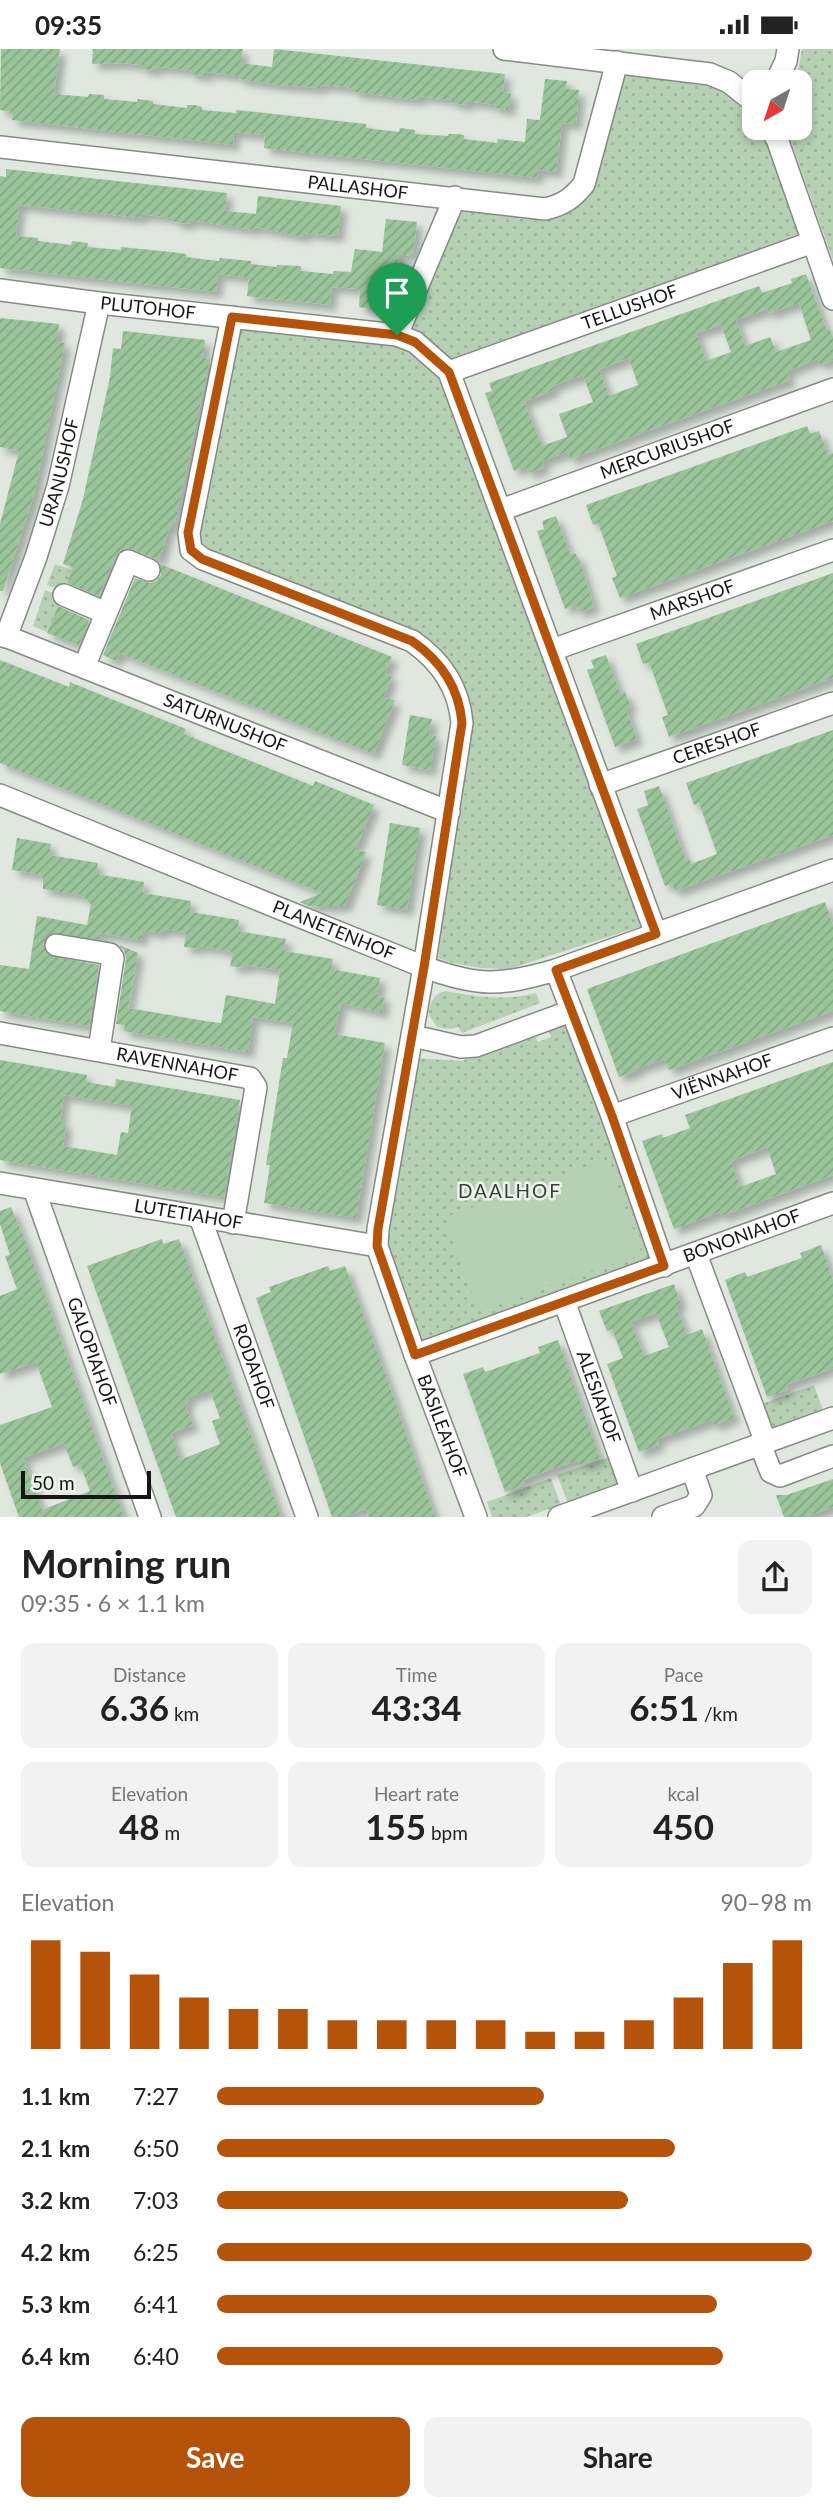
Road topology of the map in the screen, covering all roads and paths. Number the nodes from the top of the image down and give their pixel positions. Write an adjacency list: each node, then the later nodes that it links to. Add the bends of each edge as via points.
1 (512, 49): 4 (street)
2 (788, 49): 5 (street)
3 (653, 58): 4 (street); 6 (street, via 710,74)
4 (617, 62): 9 (street, PALLASHOF, via 584,184 575,195 545,209)
5 (782, 70)
6 (742, 93)
7 (777, 140): 10 (street)
8 (0, 147): 9 (street, PALLASHOF)
9 (456, 197): 16 (street)
10 (813, 242): 11 (street); 17 (street, TELLUSHOF)
11 (828, 271): 13 (street)
12 (0, 290): 14 (street, PLUTOHOF)
13 (833, 299)
14 (99, 303): 15 (street, PLUTOHOF); 24 (street, URANUSHOF, via 58,486 36,557)
15 (232, 317): 16 (street, PLUTOHOF); 30 (street, BASILEAHOF, via 188,533 191,550 202,559 394,632 418,645 439,665 453,685 462,723)
16 (397, 335): 17 (street, via 415,342)
17 (449, 372): 19 (street)
18 (833, 389): 19 (street, MERCURIUSHOF)
19 (501, 510): 25 (street)
20 (833, 550): 25 (street, MARSHOF)
21 (149, 570): 23 (street, via 128,561)
22 (64, 595): 23 (street)
23 (106, 613): 26 (street)
24 (3, 635): 26 (street, SATURNUSHOF)
25 (552, 650): 28 (street)
26 (84, 667): 30 (street, SATURNUSHOF)
27 (833, 703): 28 (street, CERESHOF)
28 (600, 785): 32 (street)
29 (0, 795): 34 (street, PLANETENHOF)
30 (449, 812): 34 (street, BASILEAHOF)
31 (833, 870): 32 (street, PLANETENHOF)
32 (656, 934): 35 (street, PLANETENHOF)
33 (56, 945): 40 (street, via 113,958)
34 (424, 967): 35 (street, PLANETENHOF, via 466,980 502,983); 38 (street, BASILEAHOF)
35 (556, 970): 36 (street)
36 (568, 1005): 38 (street, via 446,1044); 41 (street)
37 (0, 1033): 40 (street, RAVENNAHOF)
38 (412, 1036): 47 (street, BASILEAHOF)
39 (833, 1038): 41 (street, VIËNNAHOF)
40 (99, 1050): 46 (street, RAVENNAHOF, via 250,1078 256,1087)
41 (612, 1116): 49 (street)
42 (0, 1183): 43 (street, LUTETIAHOF)
43 (34, 1189): 45 (street, LUTETIAHOF); 57 (street, GALOPIAHOF)
44 (831, 1209): 48 (street, BONONIAHOF)
45 (201, 1217): 46 (street, LUTETIAHOF); 58 (street, RODAHOF)
46 (233, 1223): 47 (street, LUTETIAHOF)
47 (377, 1246): 51 (street, BASILEAHOF)
48 (696, 1254): 49 (street, BONONIAHOF); 53 (street)
49 (664, 1266): 50 (street, BONONIAHOF)
50 (564, 1301): 51 (street, BONONIAHOF); 56 (street, ALESIAHOF)
51 (415, 1355): 59 (street, BASILEAHOF)
52 (833, 1418): 53 (street)
53 (763, 1443): 54 (street, via 771,1472 780,1476); 55 (street)
54 (833, 1456)
55 (692, 1469): 56 (street); 61 (street, via 701,1495 694,1506)
56 (632, 1491): 60 (street)
57 (150, 1517)
58 (307, 1517)
59 (476, 1517)
60 (559, 1517)
61 (663, 1517)

